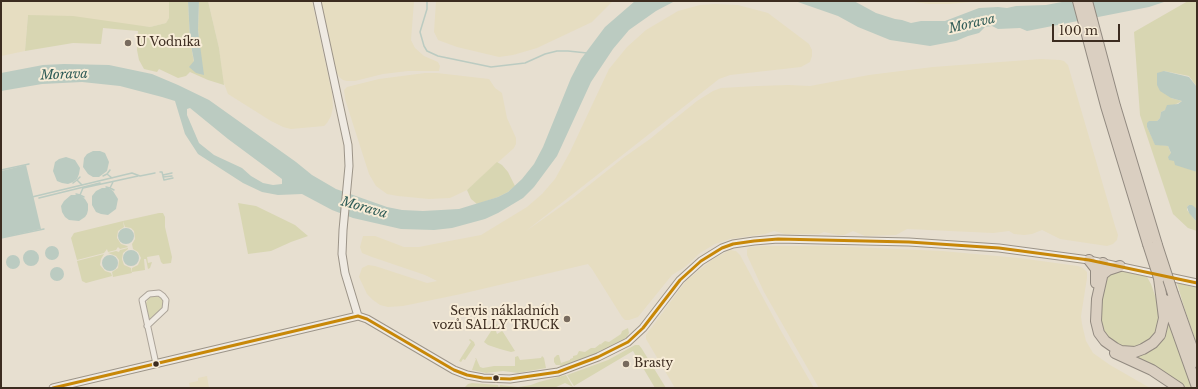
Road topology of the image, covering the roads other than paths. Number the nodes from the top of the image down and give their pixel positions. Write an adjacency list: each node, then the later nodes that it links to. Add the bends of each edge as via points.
1 (317, 1): 12 (main road, via 349,150 342,261)
2 (1078, 1): 4 (highway)
3 (1087, 1): 4 (highway)
4 (1094, 47): 5 (highway, via 1114,106)
5 (1152, 245): 11 (highway, bridge); 11 (highway, bridge, via 1159,278)
6 (1089, 260): 7 (main road); 9 (highway); 12 (main road, via 1010,249 946,244 778,239 746,242 722,248 695,266 677,283 636,335 622,346 570,368 523,378 489,379 459,372 368,319)
7 (1103, 263): 8 (main road); 9 (highway, via 1099,268)
8 (1120, 266): 9 (highway); 10 (main road)
9 (1100, 275): 11 (highway, via 1096,306 1097,327 1105,341 1121,351 1135,352 1150,346 1158,338 1163,328); 20 (highway, via 1093,320 1096,333 1102,342 1118,354 1152,370)
10 (1197, 283)
11 (1166, 292): 14 (highway); 18 (highway)
12 (358, 316): 17 (main road)
13 (147, 326): 13 (street, via 165,310 166,300 159,293 149,294 142,300); 17 (street)
14 (1190, 342): 15 (highway); 16 (highway)
15 (1197, 354)
16 (1197, 362)
17 (156, 364): 19 (main road)
18 (1197, 387)
19 (53, 388)
20 (1179, 388)

